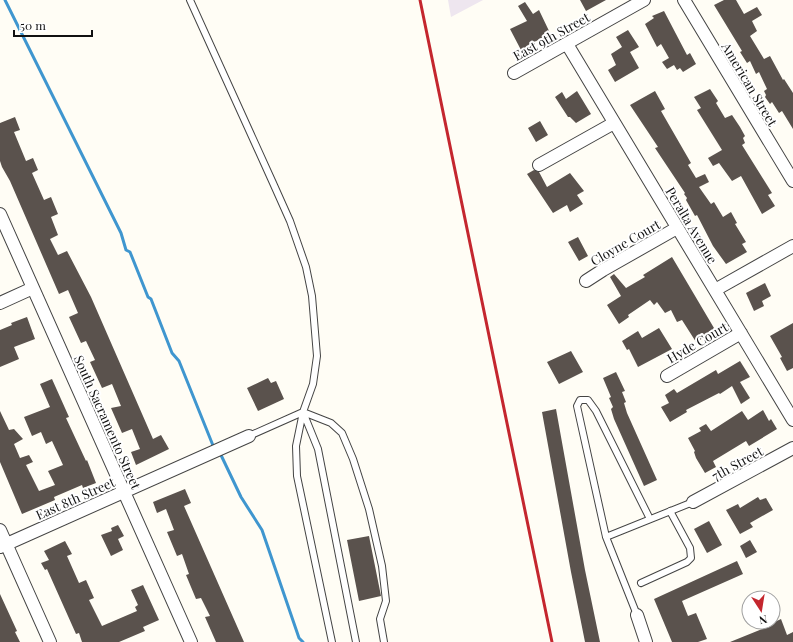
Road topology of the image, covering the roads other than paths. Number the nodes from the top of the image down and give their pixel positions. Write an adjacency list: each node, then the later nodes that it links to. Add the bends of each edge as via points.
1 (190, 0): 18 (lane, via 290,221 306,267 313,302 317,356 313,384)
2 (644, 0): 4 (street, East 9th Street)
3 (684, 0): 8 (street, American Street)
4 (567, 44): 5 (street, East 9th Street); 6 (street, Peralta Avenue)
5 (514, 74)
6 (614, 123): 7 (street); 10 (street, Peralta Avenue)
7 (539, 165)
8 (793, 182)
9 (0, 214): 13 (street, South Sacramento Street)
10 (677, 228): 12 (street, Cloyne Court); 14 (street, Peralta Avenue)
11 (793, 246): 14 (street)
12 (586, 281)
13 (33, 288): 15 (street); 22 (street, South Sacramento Street)
14 (715, 290): 16 (street, Peralta Avenue)
15 (0, 303)
16 (741, 333): 17 (street, Hyde Court); 19 (street, Peralta Avenue)
17 (668, 376)
18 (303, 412): 20 (lane); 33 (lane, via 296,446 296,469); 34 (lane, via 318,449); 35 (lane, via 331,423 342,433 353,459 369,509 382,566 386,595 380,620)
19 (793, 420)
20 (249, 436): 22 (street, East 8th Street)
21 (793, 448): 23 (street, 7th Street)
22 (124, 491): 28 (street, East 8th Street); 32 (street, South Sacramento Street)
23 (693, 502): 24 (lane)
24 (670, 511): 25 (lane); 29 (lane, via 690,548 691,558)
25 (650, 519): 27 (lane); 27 (lane, via 596,411 588,400 580,400 577,406)
26 (0, 530): 28 (street)
27 (606, 536): 30 (lane)
28 (3, 546): 31 (street)
29 (641, 583)
30 (637, 615): 36 (street)
31 (50, 642)
32 (192, 642)
33 (332, 642)
34 (356, 642)
35 (384, 642)
36 (646, 642)

